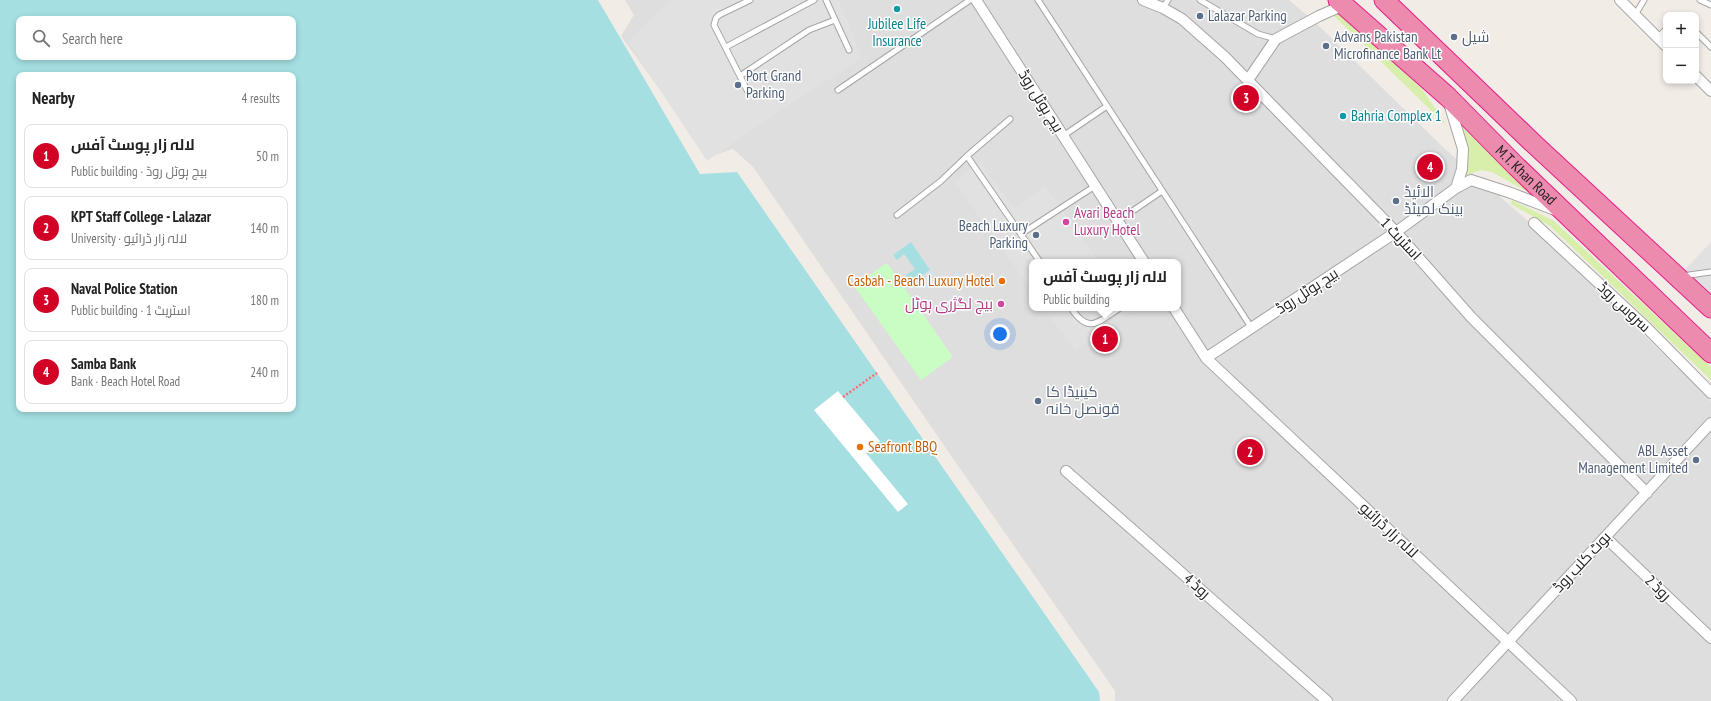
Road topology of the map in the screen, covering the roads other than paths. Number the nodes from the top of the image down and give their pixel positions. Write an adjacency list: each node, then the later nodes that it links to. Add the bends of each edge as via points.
1 (750, 0): 25 (lane, via 716,18 714,25)
2 (814, 0): 25 (lane)
3 (826, 0): 18 (lane)
4 (970, 0): 31 (lane)
5 (976, 0): 37 (street, بیچ ہوٹل روڈ)
6 (1038, 0): 35 (lane)
7 (1143, 0): 15 (street, اسٹریٹ 1)
8 (1200, 0): 23 (lane, via 1258,34)
9 (1373, 0): 19 (highway)
10 (1384, 0): 19 (highway, M.T. Khan Road)
11 (1620, 0): 17 (street)
12 (1644, 0): 17 (lane)
13 (1700, 0): 16 (lane)
14 (1341, 2): 23 (street); 34 (highway, M.T. Khan Road)
15 (1166, 4): 30 (street, اسٹریٹ 1)
16 (1711, 5)
17 (1635, 15): 22 (street)
18 (835, 20): 27 (lane); 28 (lane, via 809,30)
19 (1410, 25): 51 (highway, M.T. Khan Road)
20 (1663, 32): 22 (lane)
21 (1699, 35): 26 (lane)
22 (1658, 38): 24 (street)
23 (1276, 39): 30 (street)
24 (1663, 43)
25 (726, 47): 28 (lane)
26 (1711, 47)
27 (849, 50)
28 (740, 76): 33 (lane)
29 (1699, 79): 32 (street)
30 (1248, 80): 46 (street, اسٹریٹ 1)
31 (838, 90)
32 (1711, 91)
33 (748, 92)
34 (1448, 97): 40 (street, via 1463,149 1462,169); 43 (highway, M.T. Khan Road)
35 (1107, 106): 37 (lane); 41 (lane)
36 (1010, 120): 38 (lane)
37 (1063, 136): 39 (street, بیچ ہوٹل روڈ)
38 (967, 156): 42 (lane, via 941,181); 47 (lane)
39 (1095, 186): 44 (street, بیچ ہوٹل روڈ); 47 (lane)
40 (1456, 188): 43 (street, بیچ ہوٹل روڈ, via 1471,180 1518,195); 46 (street, بیچ ہوٹل روڈ)
41 (1162, 191): 44 (lane); 56 (lane)
42 (897, 215)
43 (1570, 217): 57 (highway, M.T. Khan Road)
44 (1118, 221): 49 (street, بیچ ہوٹل روڈ)
45 (1534, 223): 59 (street, سروس روڈ, via 1647,328)
46 (1396, 232): 56 (street, بیچ ہوٹل روڈ); 62 (street, اسٹریٹ 1, via 1471,317)
47 (1021, 234): 48 (lane)
48 (1038, 259)
49 (1142, 259)
50 (1711, 272): 51 (lane)
51 (1678, 277): 52 (highway, M.T. Khan Road)
52 (1711, 308)
53 (1073, 311): 54 (lane, via 1084,323 1092,324)
54 (1115, 311)
55 (1176, 311): 58 (street)
56 (1252, 327): 58 (street, بیچ ہوٹل روڈ)
57 (1711, 353)
58 (1206, 358): 65 (street, لالہ زار ڈرائیو)
59 (1711, 392)
60 (1711, 423): 62 (street, بوٹ کلب روڈ)
61 (1066, 471): 66 (street, روڈ 4)
62 (1647, 493): 63 (street, بوٹ کلب روڈ)
63 (1605, 537): 64 (street, روڈ 2); 65 (street, بوٹ کلب روڈ)
64 (1711, 638)
65 (1508, 642): 67 (street, بوٹ کلب روڈ); 68 (street, لالہ زار ڈرائیو)
66 (1327, 701)
67 (1453, 701)
68 (1571, 701)

